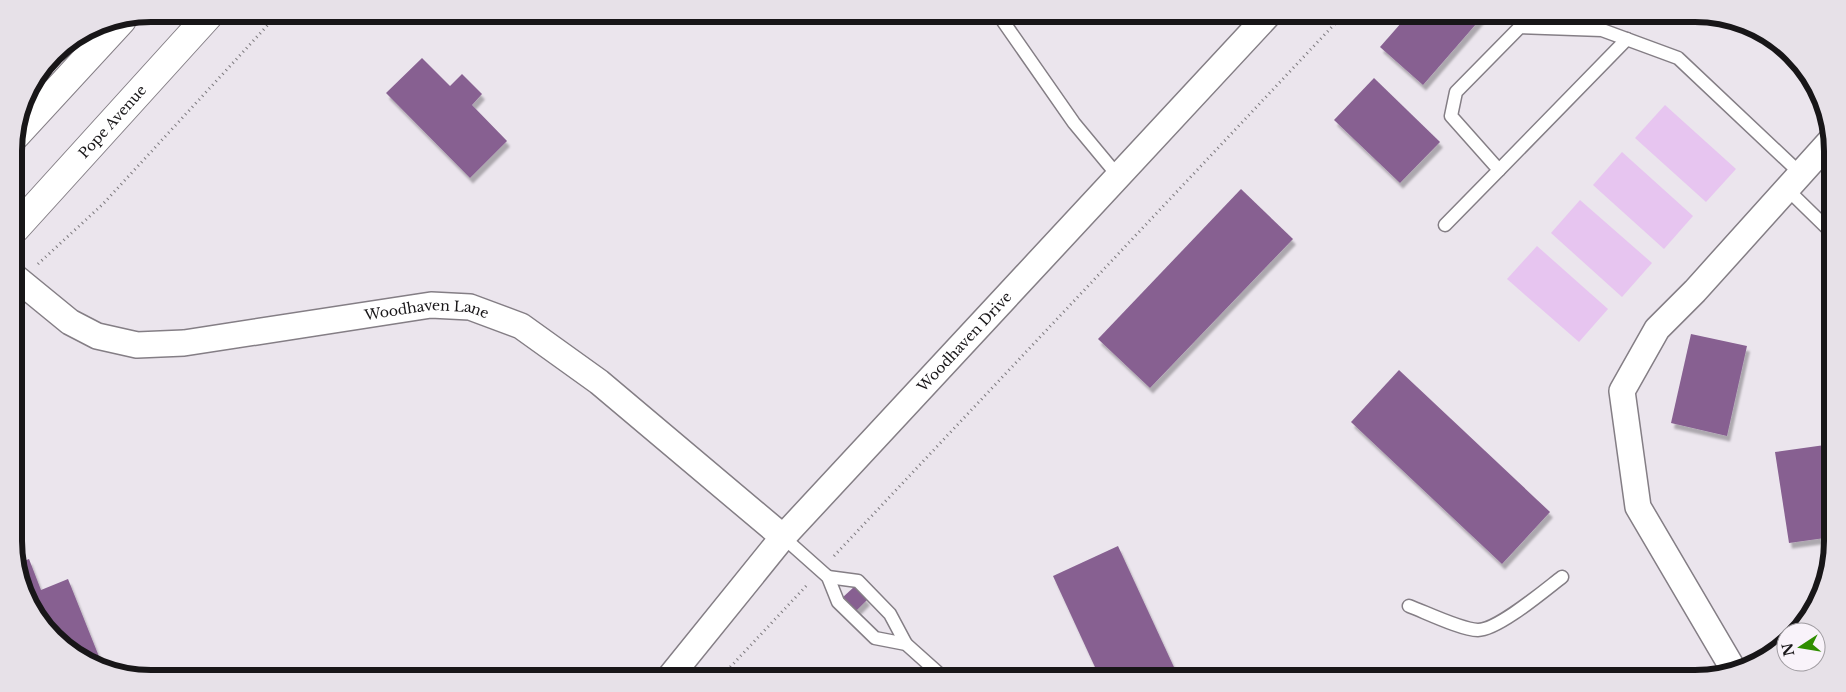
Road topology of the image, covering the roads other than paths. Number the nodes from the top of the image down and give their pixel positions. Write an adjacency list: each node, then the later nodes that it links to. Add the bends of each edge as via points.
1 (203, 22): 11 (main road, Pope Avenue)
2 (1004, 22): 9 (lane, via 1074,124)
3 (1262, 22): 9 (street, Woodhaven Drive)
4 (115, 28): 6 (main road)
5 (1627, 39): 8 (lane); 8 (lane, via 1602,30 1520,27 1456,92 1451,116); 10 (lane, via 1678,58)
6 (26, 124)
7 (1824, 148): 10 (street)
8 (1499, 170): 13 (lane)
9 (1118, 176): 15 (street, Woodhaven Drive)
10 (1794, 182): 12 (lane); 20 (street, via 1657,329 1622,391 1638,508)
11 (23, 219)
12 (1824, 223)
13 (1445, 225)
14 (23, 284): 15 (street, Woodhaven Lane, via 70,322 97,336 137,345 184,343 431,305 470,307 521,326 599,382)
15 (783, 537): 16 (lane); 22 (street, Woodhaven Drive)
16 (824, 573): 19 (lane, via 858,581 890,614); 19 (lane, via 838,602 875,638)
17 (1562, 577): 18 (lane, via 1506,620 1478,631)
18 (1408, 606)
19 (906, 644): 21 (lane)
20 (1730, 664)
21 (934, 669)
22 (676, 670)

